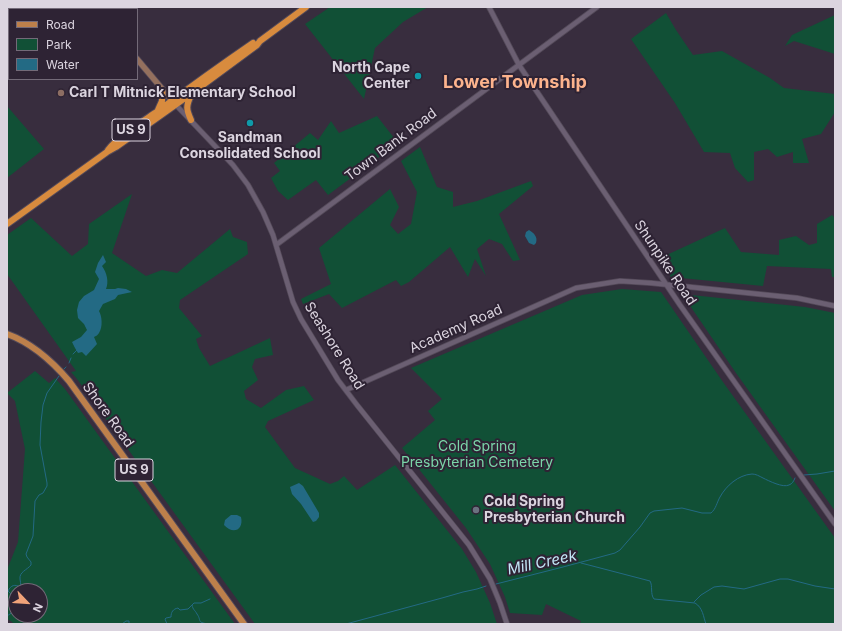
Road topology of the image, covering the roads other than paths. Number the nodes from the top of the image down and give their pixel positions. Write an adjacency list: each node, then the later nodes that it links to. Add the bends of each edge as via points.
1 (306, 7): 4 (highway, US 9)
2 (489, 7): 6 (street, Shunpike Road)
3 (597, 7): 6 (street, Town Bank Road)
4 (260, 41): 8 (highway, US 9); 9 (highway, US 9, via 224,63)
5 (138, 60): 7 (main road, Seashore Road)
6 (519, 65): 14 (street, Town Bank Road); 15 (street, Shunpike Road)
7 (162, 90): 9 (main road, Seashore Road); 10 (highway, via 162,101)
8 (192, 94): 9 (highway, US 9); 11 (highway, via 187,106)
9 (174, 103): 10 (highway, US 9); 11 (street, Seashore Road); 12 (highway, US 9, via 116,148)
10 (157, 111): 12 (highway, US 9, via 113,144)
11 (191, 120): 14 (street, Seashore Road, via 244,179)
12 (107, 152): 13 (highway, US 9)
13 (7, 224)
14 (276, 244): 18 (street, Seashore Road, via 300,319)
15 (666, 285): 16 (street, Academy Road, via 797,298); 18 (street, Academy Road, via 620,281 576,288); 19 (street, Shunpike Road)
16 (835, 306)
17 (7, 334): 20 (main road, Shore Road / US 9, via 22,340 39,352 62,373)
18 (346, 390): 21 (street, Seashore Road, via 469,545 484,567)
19 (835, 524)
20 (244, 624)
21 (507, 624)

